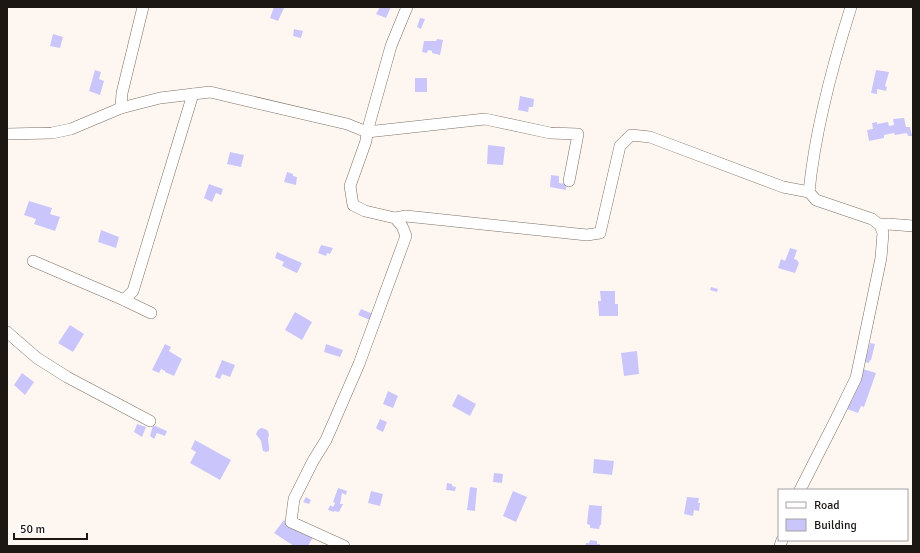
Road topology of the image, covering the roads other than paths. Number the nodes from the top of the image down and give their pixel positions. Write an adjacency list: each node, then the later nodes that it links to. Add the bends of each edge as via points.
1 (143, 7): 5 (street, via 122,93)
2 (406, 7): 6 (street, via 391,46)
3 (851, 7): 9 (street, via 827,92 812,161)
4 (193, 94): 5 (street, via 160,98); 6 (street, via 210,92 347,124); 14 (street, via 133,291)
5 (121, 108): 7 (street, via 71,129 52,133)
6 (367, 132): 8 (street, via 485,119 550,133 578,134); 10 (street, via 350,186 353,205 365,211)
7 (7, 134)
8 (569, 181)
9 (809, 192): 10 (street, via 783,188 650,137 631,135 620,146 600,233 587,235 406,216); 11 (street, via 816,200 872,219)
10 (395, 218): 19 (street, via 406,236 363,354 326,440 294,499 291,522)
11 (880, 225): 12 (street); 18 (street, via 883,232 881,258 856,378)
12 (913, 226)
13 (33, 260): 14 (street)
14 (124, 300): 15 (street)
15 (151, 313)
16 (7, 332): 17 (street, via 37,358 67,377)
17 (150, 421)
18 (800, 489)
19 (344, 546)

